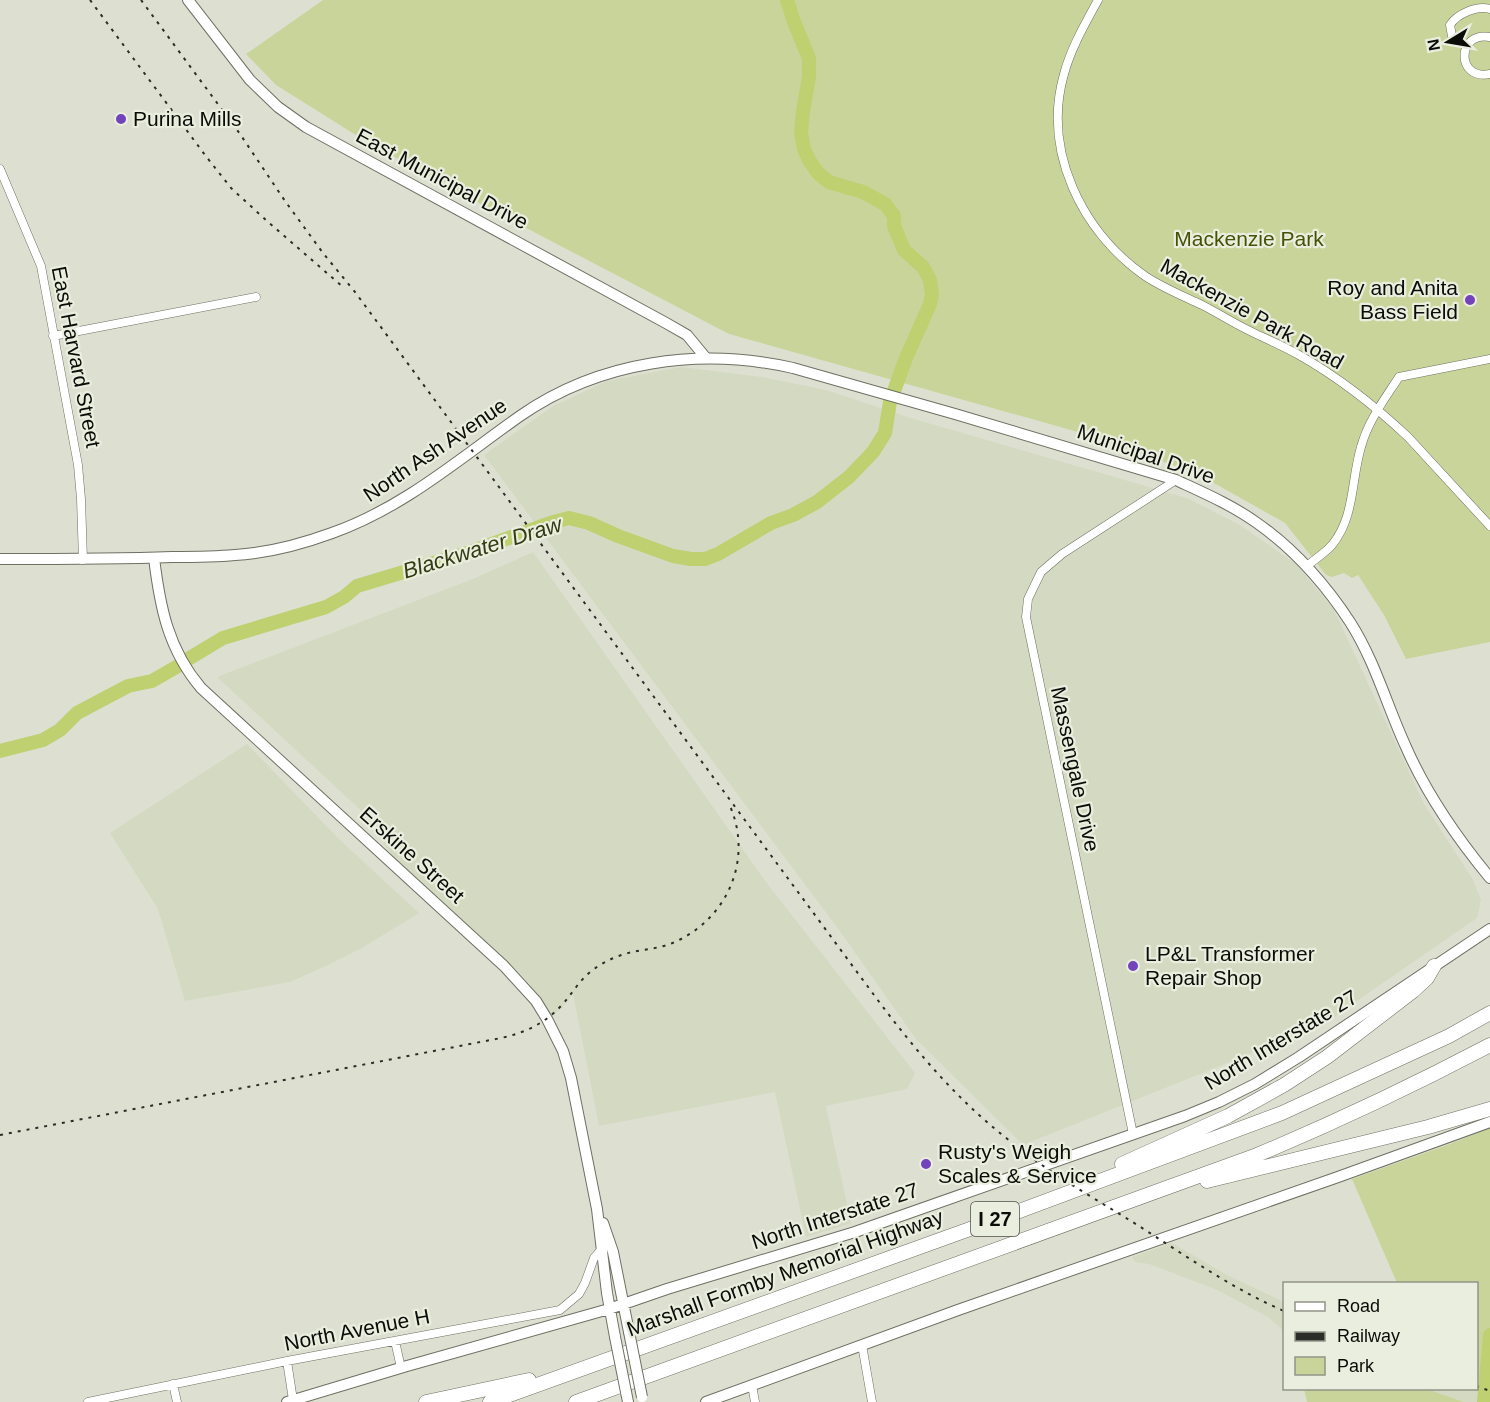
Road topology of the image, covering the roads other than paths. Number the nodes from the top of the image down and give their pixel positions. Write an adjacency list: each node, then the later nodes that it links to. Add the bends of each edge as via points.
1 (188, 0): 10 (street, East Municipal Drive, via 250,80 306,127 666,323 687,336)
2 (1098, 0): 12 (street, Mackenzie Park Road, via 1065,71 1058,115 1067,177 1090,219 1109,245 1146,276 1299,354)
3 (1490, 9): 5 (street, via 1454,17 1450,24 1452,36)
4 (1490, 37): 5 (street, via 1476,38)
5 (1467, 46): 6 (street, via 1467,65 1476,74)
6 (1489, 76)
7 (0, 169): 9 (street, East Harvard Street, via 41,266)
8 (256, 297): 9 (street)
9 (53, 336): 17 (street, East Harvard Street, via 78,465)
10 (706, 358): 13 (street, Municipal Drive, via 770,363); 15 (street, North Ash Avenue, via 628,368 559,394 409,495 334,532 303,543 238,555)
11 (1490, 359): 12 (street, via 1399,377)
12 (1377, 410): 14 (street, Mackenzie Park Road); 18 (street, via 1361,447 1345,524 1332,545)
13 (1176, 480): 18 (street, Municipal Drive, via 1256,522); 28 (street, Massengale Drive, via 1062,554 1041,572 1028,599 1026,617)
14 (1489, 522)
15 (154, 558): 17 (street, North Ash Avenue); 30 (street, Erskine Street, via 168,631 181,661 201,688 491,954 536,1001 556,1035 571,1078)
16 (0, 559): 17 (street, North Ash Avenue)
17 (83, 560)
18 (1307, 566): 19 (street, Municipal Drive, via 1351,624 1406,748 1440,811)
19 (1488, 875): 20 (street, Municipal Drive)
20 (1490, 884)
21 (1490, 918): 22 (street)
22 (1488, 930): 23 (street, North Interstate 27)
23 (1434, 966): 28 (street, North Interstate 27, via 1255,1084 1185,1116); 31 (highway, via 1413,991 1328,1057 1284,1085 1228,1116)
24 (1490, 1013): 31 (highway, Marshall Formby Memorial Highway / I 27, via 1282,1113)
25 (1490, 1045): 29 (highway, I 27, via 1305,1135)
26 (1490, 1109): 29 (highway)
27 (1490, 1122): 36 (street)
28 (1133, 1134): 33 (street, North Interstate 27, via 855,1232)
29 (1169, 1188): 48 (highway, I 27)
30 (597, 1209): 32 (street, Erskine Street); 33 (street, Erskine Street, via 613,1252)
31 (1011, 1213): 38 (highway, Marshall Formby Memorial Highway / I 27)
32 (601, 1250): 34 (street, Erskine Street); 35 (street, North Avenue H, via 579,1294 560,1310)
33 (624, 1304): 34 (street, North Interstate 27); 42 (street, Erskine Street, bridge)
34 (609, 1309): 39 (street, North Interstate 27); 49 (street, Erskine Street, bridge)
35 (395, 1341): 37 (street, North Avenue H); 39 (street)
36 (862, 1345): 41 (street); 52 (street)
37 (287, 1361): 40 (street, North Avenue H); 43 (street)
38 (604, 1361): 46 (highway); 47 (highway, Marshall Formby Memorial Highway / I 27)
39 (401, 1368): 43 (street, North Interstate 27)
40 (173, 1384): 44 (street, North Avenue H); 45 (street)
41 (752, 1385): 50 (street); 51 (street)
42 (643, 1399)
43 (290, 1401)
44 (88, 1402)
45 (177, 1402)
46 (426, 1402)
47 (490, 1402)
48 (576, 1402)
49 (628, 1402)
50 (706, 1402)
51 (756, 1402)
52 (872, 1402)

